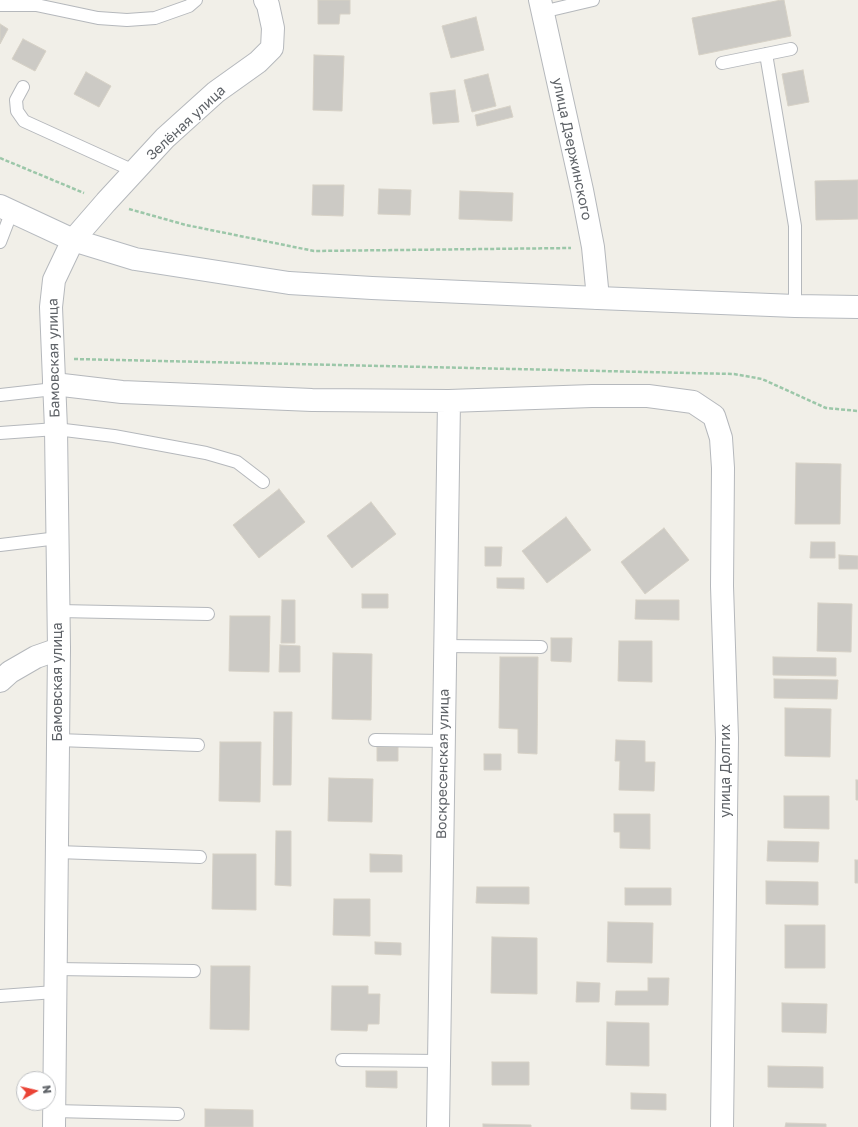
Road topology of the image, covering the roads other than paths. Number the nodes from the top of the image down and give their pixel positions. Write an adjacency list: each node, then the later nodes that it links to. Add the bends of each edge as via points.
1 (196, 0): 4 (lane, via 189,6 154,18 127,20 98,18 36,5)
2 (265, 0): 10 (street, Зелёная улица, via 273,28 272,48 258,62 216,92 165,138)
3 (593, 0): 5 (lane)
4 (0, 5)
5 (541, 6): 14 (street, улица Дзержинского, via 582,190 593,247)
6 (791, 49): 7 (lane)
7 (766, 54): 8 (lane); 15 (lane, via 795,226)
8 (722, 63)
9 (23, 87): 10 (lane, via 16,100 16,111 24,120)
10 (134, 171): 12 (street, Зелёная улица)
11 (6, 209): 12 (street); 13 (lane)
12 (72, 240): 14 (street, via 135,259 289,283); 17 (street, Бамовская улица, via 54,280 51,307)
13 (0, 242)
14 (598, 298): 15 (street)
15 (795, 306): 16 (street)
16 (858, 307)
17 (54, 387): 18 (lane); 19 (street, via 312,400); 20 (street, Бамовская улица)
18 (0, 395)
19 (449, 401): 27 (street, Воскресенская улица); 46 (street, улица Долгих, via 648,396 693,402 714,416 721,438 723,468 722,586 727,738)
20 (56, 429): 21 (lane); 22 (lane, via 114,436 206,453 237,462); 23 (street, Бамовская улица)
21 (0, 434)
22 (263, 482)
23 (58, 538): 24 (lane); 25 (street, Бамовская улица)
24 (0, 545)
25 (59, 611): 26 (lane); 29 (street, Бамовская улица)
26 (208, 614)
27 (445, 646): 28 (lane); 33 (street, Воскресенская улица)
28 (541, 647)
29 (59, 649): 30 (street, via 36,657); 31 (street, Бамовская улица)
30 (0, 681)
31 (58, 740): 34 (lane); 35 (street, Бамовская улица)
32 (375, 740): 33 (lane)
33 (444, 742): 42 (street, Воскресенская улица)
34 (198, 746)
35 (57, 852): 36 (lane); 37 (street, Бамовская улица)
36 (200, 857)
37 (56, 969): 38 (lane); 39 (street, Бамовская улица)
38 (194, 971)
39 (55, 992): 40 (lane); 44 (street, Бамовская улица)
40 (0, 996)
41 (342, 1060): 42 (lane)
42 (439, 1061): 45 (street, Воскресенская улица)
43 (178, 1114): 44 (lane)
44 (54, 1119)
45 (438, 1127)
46 (722, 1127)

